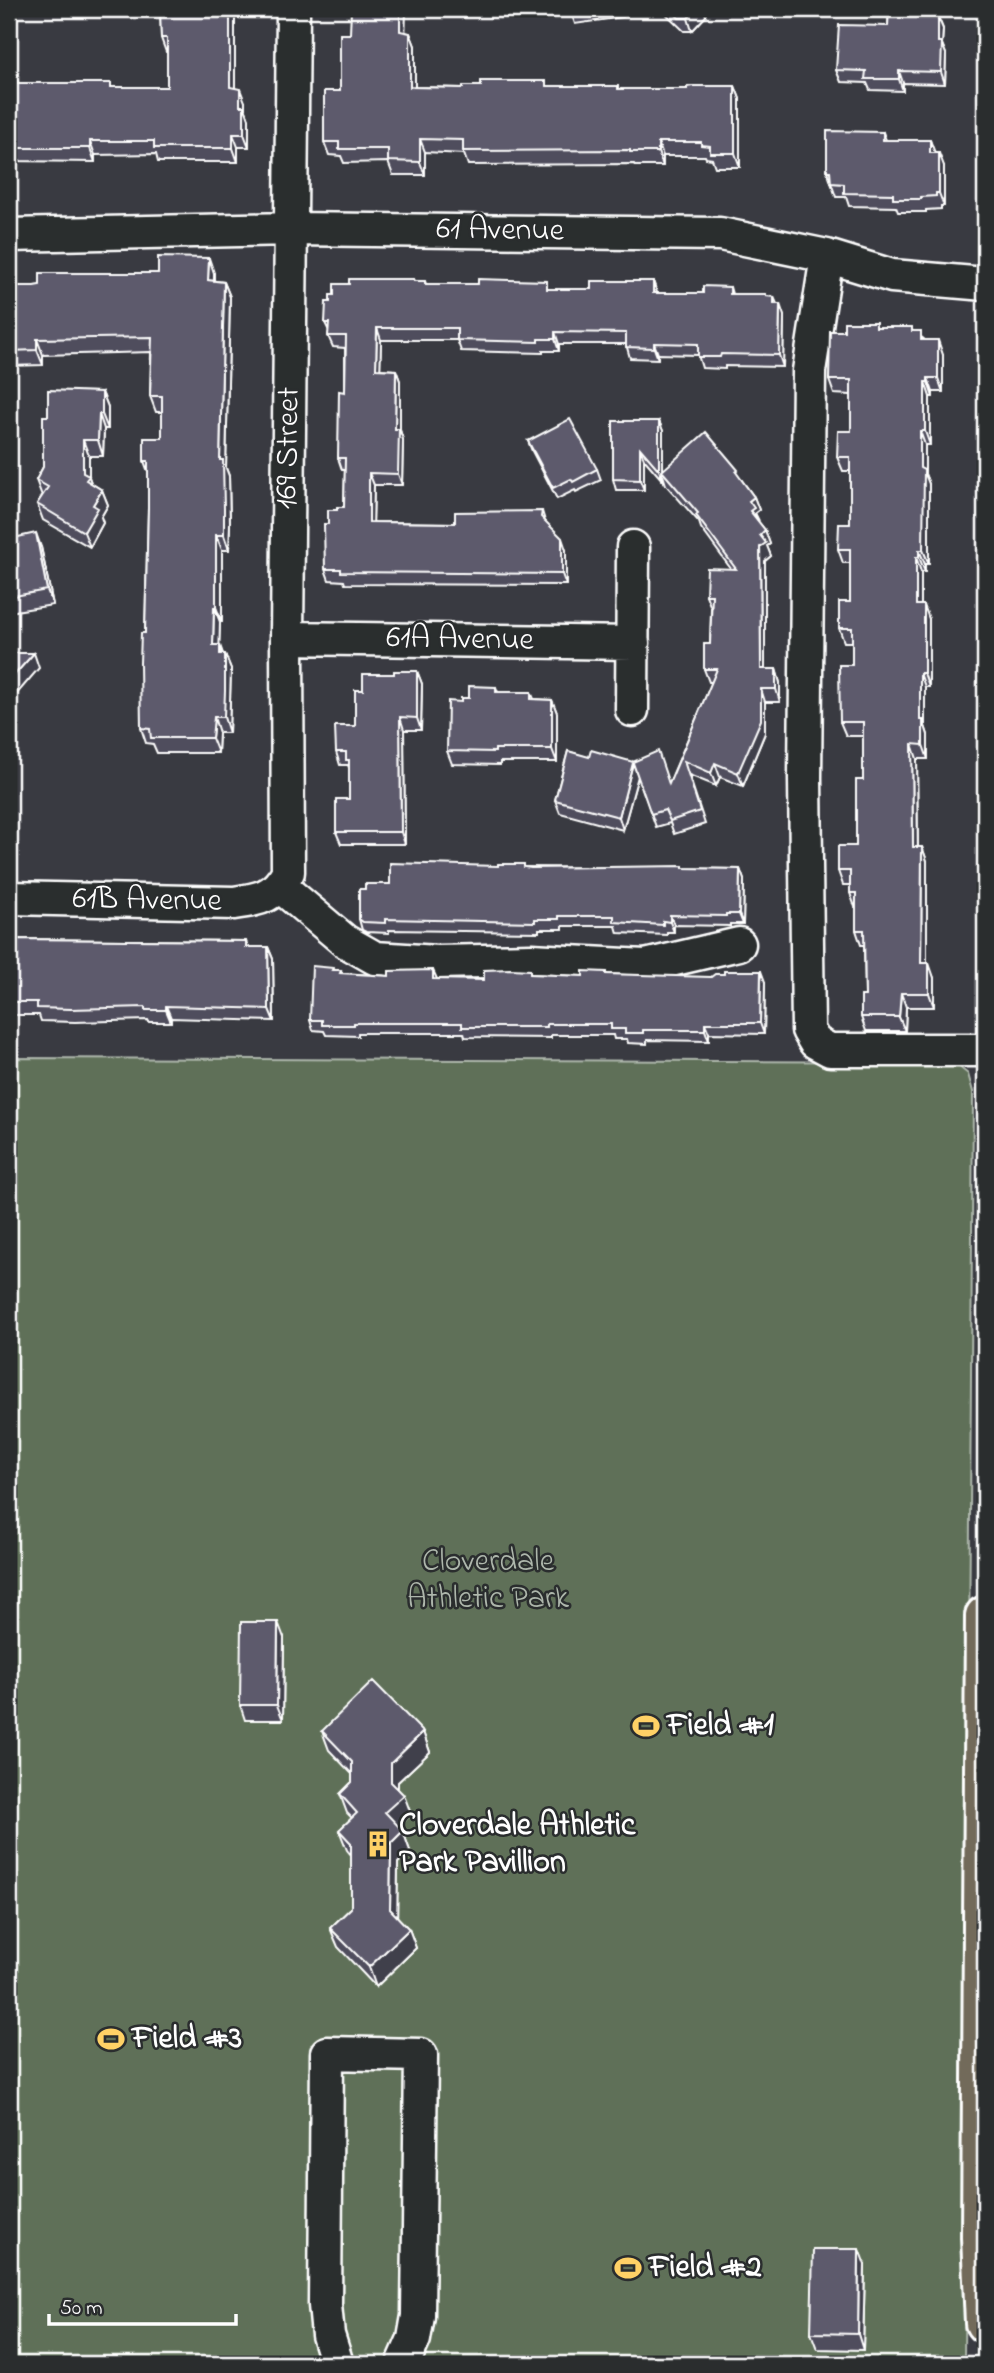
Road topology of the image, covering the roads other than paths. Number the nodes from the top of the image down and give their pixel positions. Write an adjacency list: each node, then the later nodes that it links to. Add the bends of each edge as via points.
1 (293, 9): 2 (street, 169 Street)
2 (292, 229): 3 (street, 61 Avenue); 4 (street, 61 Avenue, via 719,234); 7 (street, 169 Street)
3 (9, 235)
4 (827, 256): 5 (street, 61 Avenue, via 892,276); 13 (street, via 809,371 808,1030 815,1042 830,1050)
5 (985, 284)
6 (633, 547): 8 (street)
7 (287, 638): 8 (street, 61A Avenue); 10 (street, 169 Street, via 289,852 288,872)
8 (633, 643): 9 (street)
9 (632, 710)
10 (280, 886): 11 (street, 61B Avenue, via 262,899 234,903); 12 (street, via 345,941 375,958 645,966)
11 (9, 898)
12 (739, 944)
13 (985, 1050)
14 (985, 1616): 15 (main road)
15 (984, 1989): 16 (main road, via 981,2237)
16 (985, 2323)
17 (337, 2364): 18 (street, via 325,2305 327,2053 421,2055 418,2316)
18 (403, 2364)

